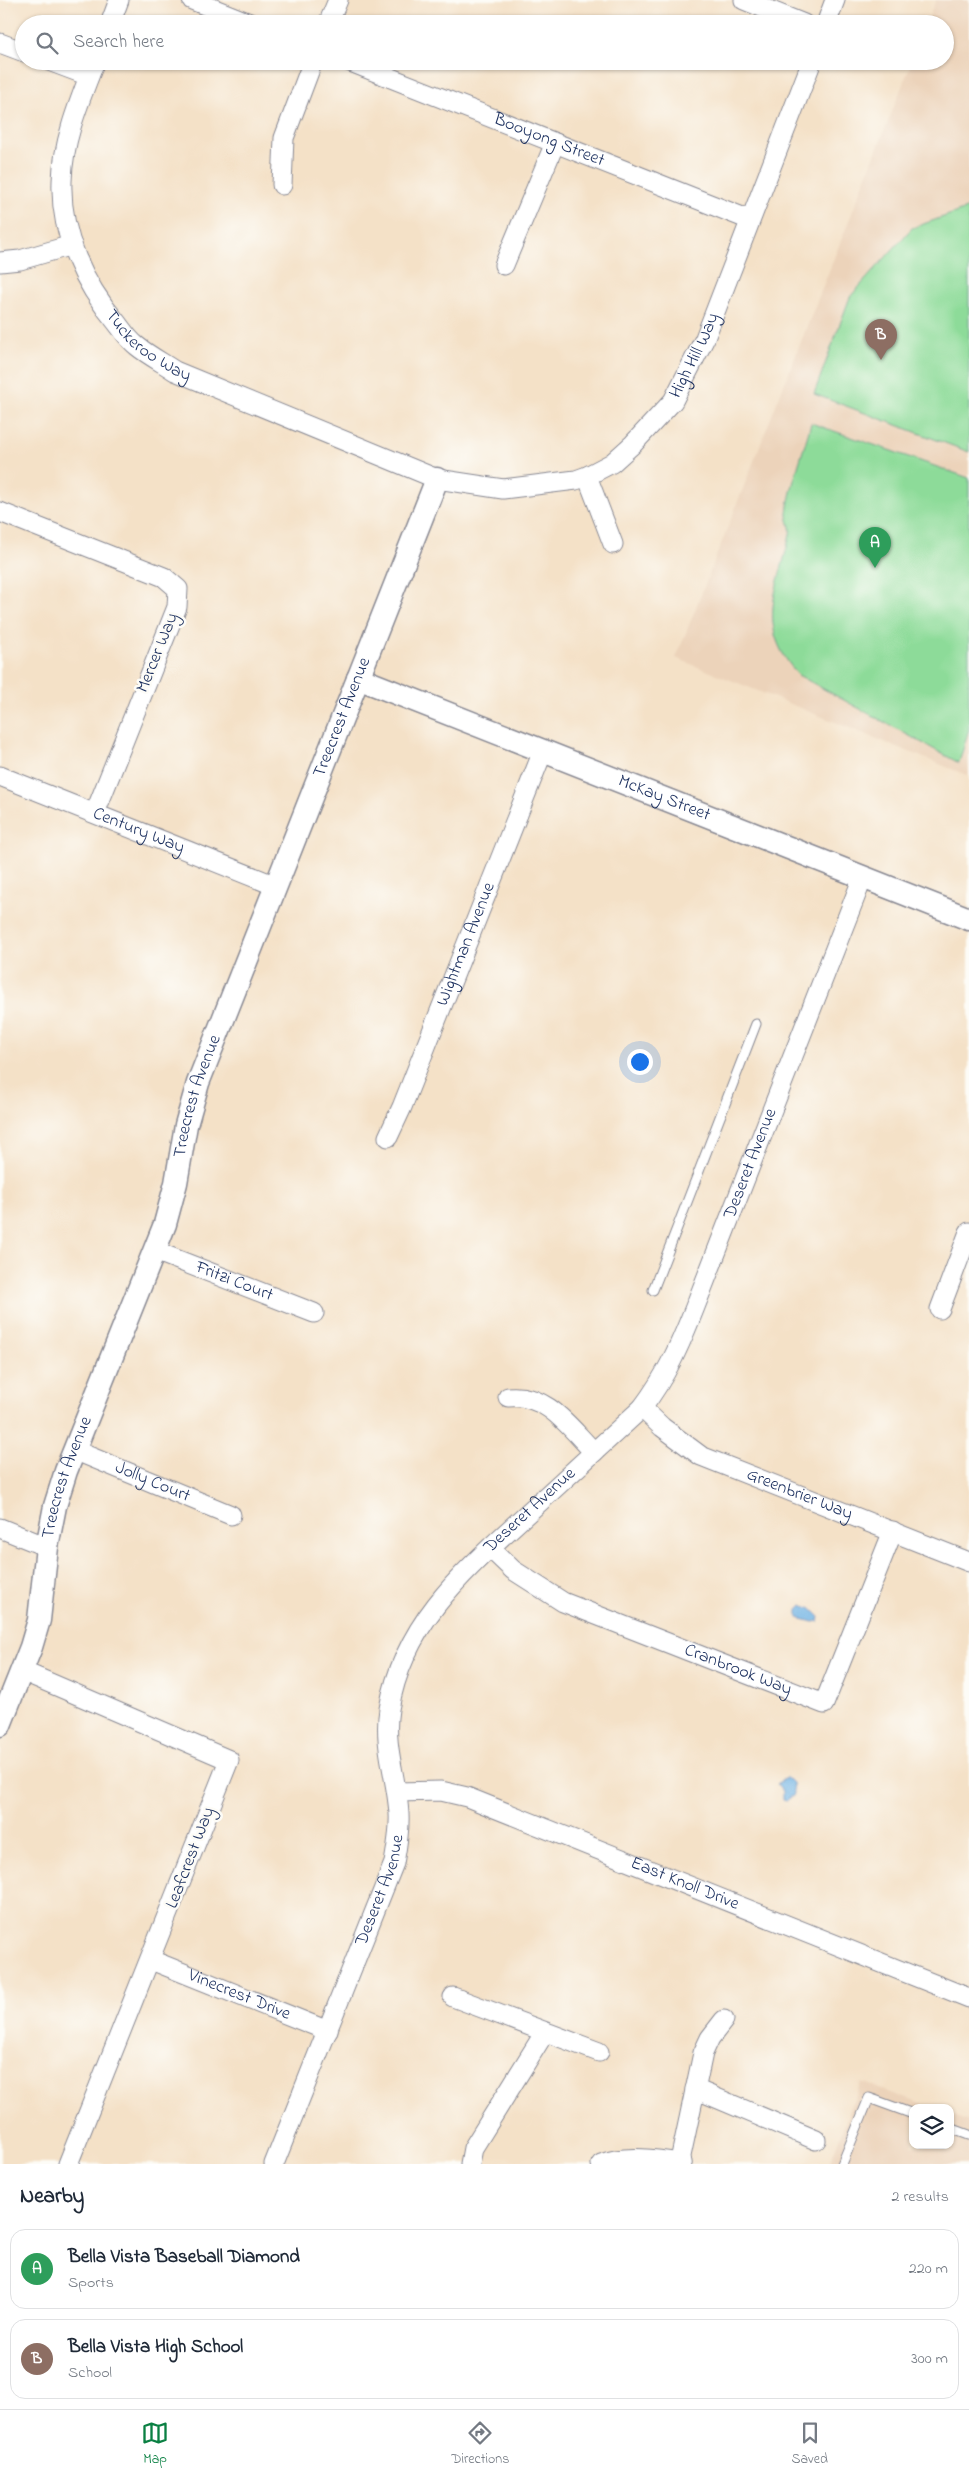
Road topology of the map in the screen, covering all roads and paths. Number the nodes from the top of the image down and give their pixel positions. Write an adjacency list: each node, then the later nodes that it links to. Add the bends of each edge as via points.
1 (119, 0): 6 (street)
2 (192, 0): 7 (street)
3 (338, 0): 8 (street)
4 (744, 0): 9 (street)
5 (836, 0): 10 (street)
6 (113, 15)
7 (230, 15)
8 (332, 15)
9 (782, 15)
10 (830, 15)
11 (0, 43): 12 (street)
12 (15, 49)
13 (92, 70): 20 (street, Tuckeroo Way, via 68,138 62,182)
14 (310, 70): 18 (street, via 284,138)
15 (371, 70): 17 (street, Booyong Street)
16 (808, 70): 19 (street, High Hill Way)
17 (555, 143): 19 (street, Booyong Street); 22 (street)
18 (282, 186)
19 (750, 220): 23 (street, High Hill Way, via 705,338 673,401 612,463)
20 (72, 245): 21 (street, via 20,260); 24 (street, Tuckeroo Way, via 76,261 100,303 136,346 175,370)
21 (0, 262)
22 (504, 265)
23 (586, 476): 24 (street, High Hill Way, via 503,489); 26 (street)
24 (437, 479): 27 (street, Treecrest Avenue)
25 (0, 512): 30 (street, Mercer Way, via 164,577 178,589 177,607)
26 (613, 544)
27 (358, 678): 28 (street, McKay Street); 32 (street, Treecrest Avenue)
28 (543, 751): 31 (street, McKay Street); 35 (street, Wightman Avenue)
29 (0, 776): 30 (street, Century Way)
30 (95, 814): 32 (street, Century Way)
31 (863, 877): 33 (street, McKay Street); 42 (street, Deseret Avenue, via 673,1362)
32 (276, 886): 37 (street, Treecrest Avenue, via 193,1097 176,1184)
33 (969, 919)
34 (756, 1024): 38 (lane)
35 (388, 1137)
36 (969, 1232): 39 (street)
37 (155, 1251): 40 (street, Fritzi Court); 43 (street, Treecrest Avenue)
38 (654, 1290)
39 (940, 1309)
40 (314, 1313)
41 (508, 1397): 44 (street, via 543,1402)
42 (642, 1408): 44 (street, Deseret Avenue); 47 (street, Greenbrier Way, via 701,1456)
43 (74, 1450): 45 (street, Jolly Court); 48 (street, Treecrest Avenue, via 55,1506)
44 (594, 1452): 49 (street, Deseret Avenue)
45 (231, 1515)
46 (0, 1528): 48 (street)
47 (893, 1531): 49 (street, Cranbrook Way, via 824,1704 562,1602 513,1570); 50 (street, Greenbrier Way)
48 (47, 1548): 51 (street, Treecrest Avenue, via 39,1620)
49 (490, 1548): 53 (street, Deseret Avenue, via 448,1589 431,1611 404,1659 393,1687 387,1734)
50 (969, 1562)
51 (22, 1671): 52 (street, Treecrest Avenue); 54 (street, Leafcrest Way, via 229,1760)
52 (0, 1726)
53 (396, 1792): 56 (street, East Knoll Drive, via 441,1791 467,1797); 58 (street, Deseret Avenue, via 400,1826 394,1863)
54 (151, 1960): 58 (street, Vinecrest Drive); 66 (street, Leafcrest Way)
55 (453, 1997): 59 (street)
56 (969, 1998)
57 (724, 2020): 61 (street, via 703,2053)
58 (328, 2031): 67 (street, Deseret Avenue)
59 (545, 2032): 60 (street); 68 (street, via 473,2148)
60 (599, 2052)
61 (695, 2089): 65 (street); 70 (street)
62 (909, 2113): 71 (lane, via 869,2098)
63 (954, 2129): 64 (lane)
64 (969, 2135)
65 (816, 2140)
66 (68, 2164)
67 (274, 2164)
68 (470, 2164)
69 (601, 2164): 70 (street, via 627,2159)
70 (682, 2164)
71 (842, 2164)

